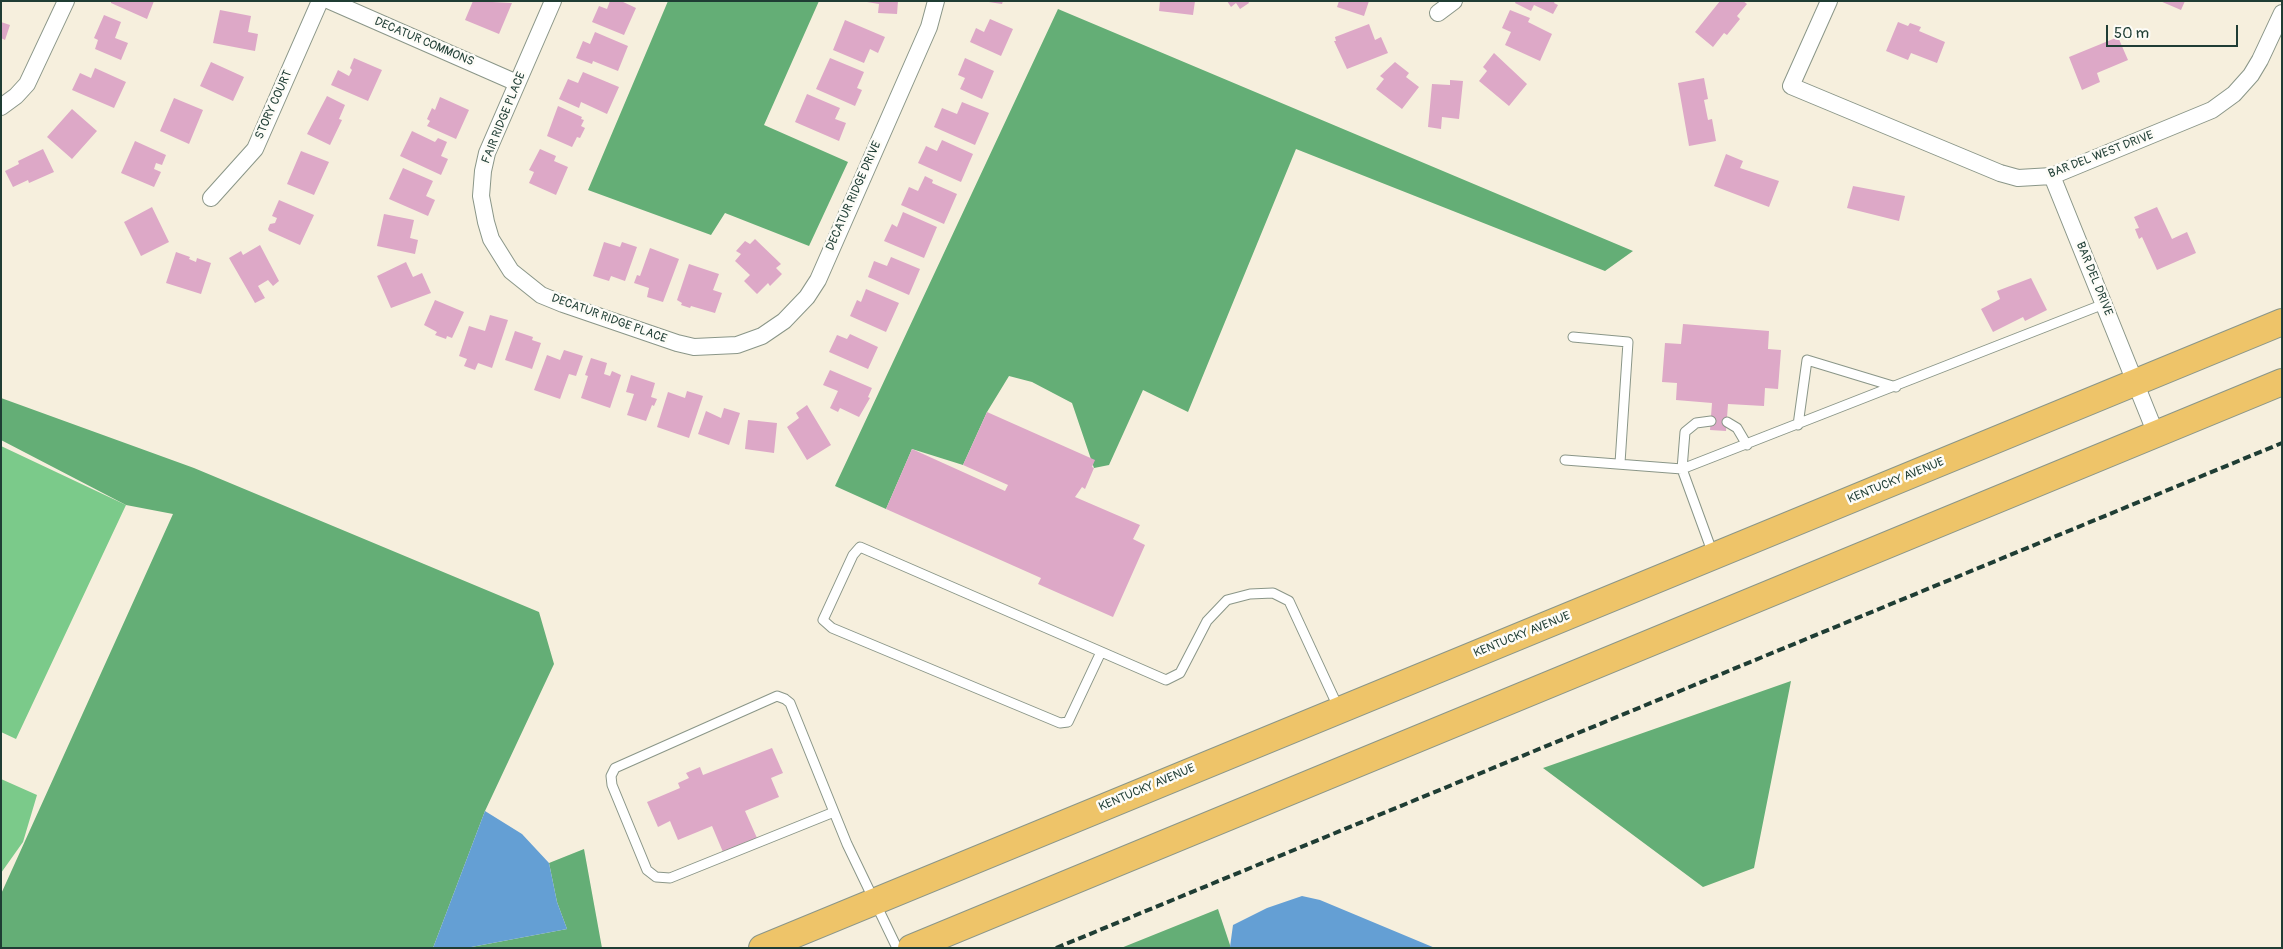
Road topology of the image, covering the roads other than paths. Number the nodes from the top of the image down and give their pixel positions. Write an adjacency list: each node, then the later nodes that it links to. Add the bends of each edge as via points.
1 (66, 1): 11 (street, via 32,76 22,91)
2 (320, 1): 13 (street, STORY COURT, via 255,149)
3 (330, 1): 10 (street, DECATUR COMMONS)
4 (553, 1): 10 (street, FAIR RIDGE PLACE)
5 (936, 1): 18 (street, DECATUR RIDGE DRIVE, via 925,36 811,291 784,321 762,336)
6 (1454, 1): 8 (street)
7 (1829, 1): 12 (street, BAR DEL WEST DRIVE, via 1791,86 2000,173 2018,178)
8 (1438, 13)
9 (2282, 13): 12 (street, BAR DEL WEST DRIVE, via 2256,68 2234,94 2219,105 2196,118)
10 (518, 82): 14 (street, FAIR RIDGE PLACE, via 490,146 483,171 482,206)
11 (1, 107)
12 (2052, 176): 15 (street, BAR DEL DRIVE)
13 (211, 198)
14 (491, 239): 18 (street, DECATUR RIDGE PLACE, via 511,271 541,295 677,344)
15 (2104, 304): 20 (street, BAR DEL DRIVE); 21 (lane)
16 (2282, 322): 20 (main road, KENTUCKY AVENUE)
17 (1574, 337): 28 (lane, via 1628,342)
18 (724, 346)
19 (2282, 382): 25 (main road)
20 (2136, 383): 25 (street); 30 (main road, KENTUCKY AVENUE)
21 (1896, 387): 24 (lane); 24 (lane, via 1807,360)
22 (1711, 421): 29 (lane, via 1696,423 1685,432)
23 (1727, 422): 26 (lane, via 1737,428)
24 (1798, 425): 26 (lane)
25 (2156, 434): 37 (main road)
26 (1747, 445): 29 (lane)
27 (1565, 460): 28 (lane)
28 (1620, 463): 29 (lane)
29 (1682, 469): 30 (lane)
30 (1714, 556): 32 (main road, KENTUCKY AVENUE)
31 (1101, 652): 31 (lane, via 860,547 853,554 824,620 832,628 1060,723 1068,722); 32 (lane, via 1166,680 1180,673 1207,621 1228,600 1250,594 1273,593 1289,601)
32 (1339, 709): 34 (main road, KENTUCKY AVENUE)
33 (834, 812): 33 (lane, via 790,703 777,696 616,768 611,776 647,870 656,877 670,878); 34 (lane)
34 (875, 900): 35 (main road, KENTUCKY AVENUE); 36 (lane)
35 (762, 948)
36 (896, 948)
37 (912, 948)

